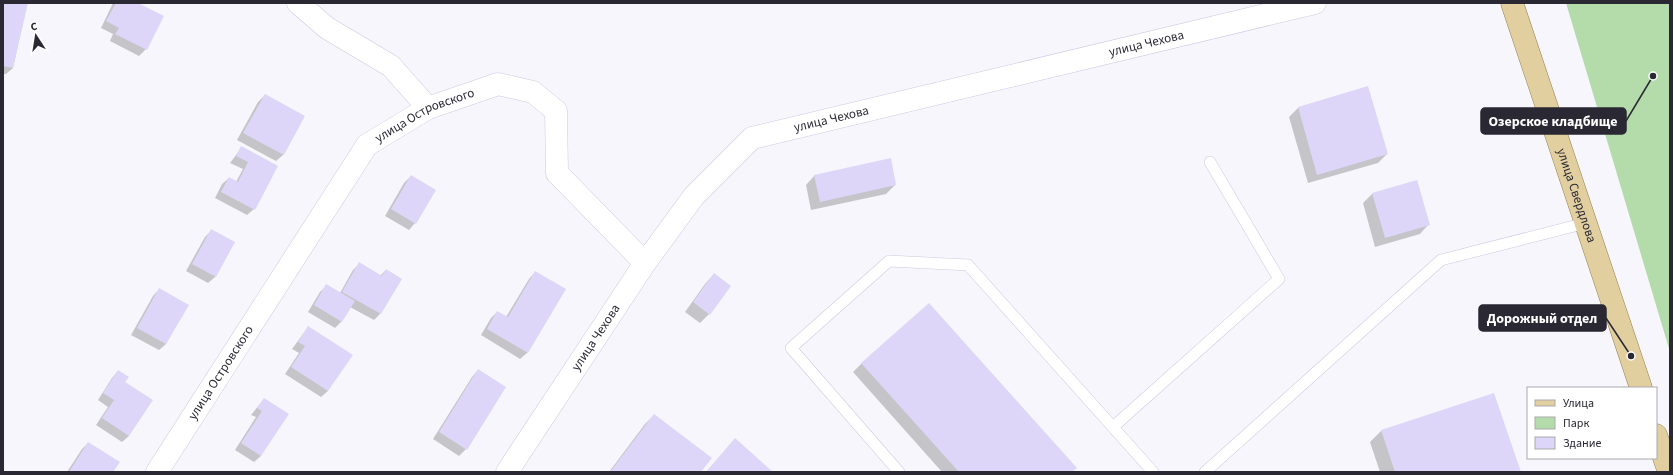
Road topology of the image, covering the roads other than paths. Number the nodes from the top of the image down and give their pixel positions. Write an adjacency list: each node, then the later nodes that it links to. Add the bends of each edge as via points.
1 (298, 3): 4 (street, via 327,28 391,66)
2 (1314, 3): 7 (street, улица Чехова, via 752,138 694,196)
3 (1512, 3): 6 (main road, улица Свердлова)
4 (428, 108): 7 (street, улица Островского, via 498,84 533,92 556,111 557,173); 11 (street, улица Островского, via 367,146)
5 (1210, 162): 9 (lane, via 1279,279)
6 (1586, 223): 8 (main road, улица Свердлова); 15 (lane, via 1441,260)
7 (645, 263): 12 (street, улица Чехова)
8 (1641, 387)
9 (1113, 427): 13 (lane, via 968,265 889,261 791,348); 14 (lane)
10 (1657, 438): 16 (main road)
11 (157, 472)
12 (506, 472)
13 (899, 472)
14 (1153, 472)
15 (1205, 472)
16 (1669, 472)

